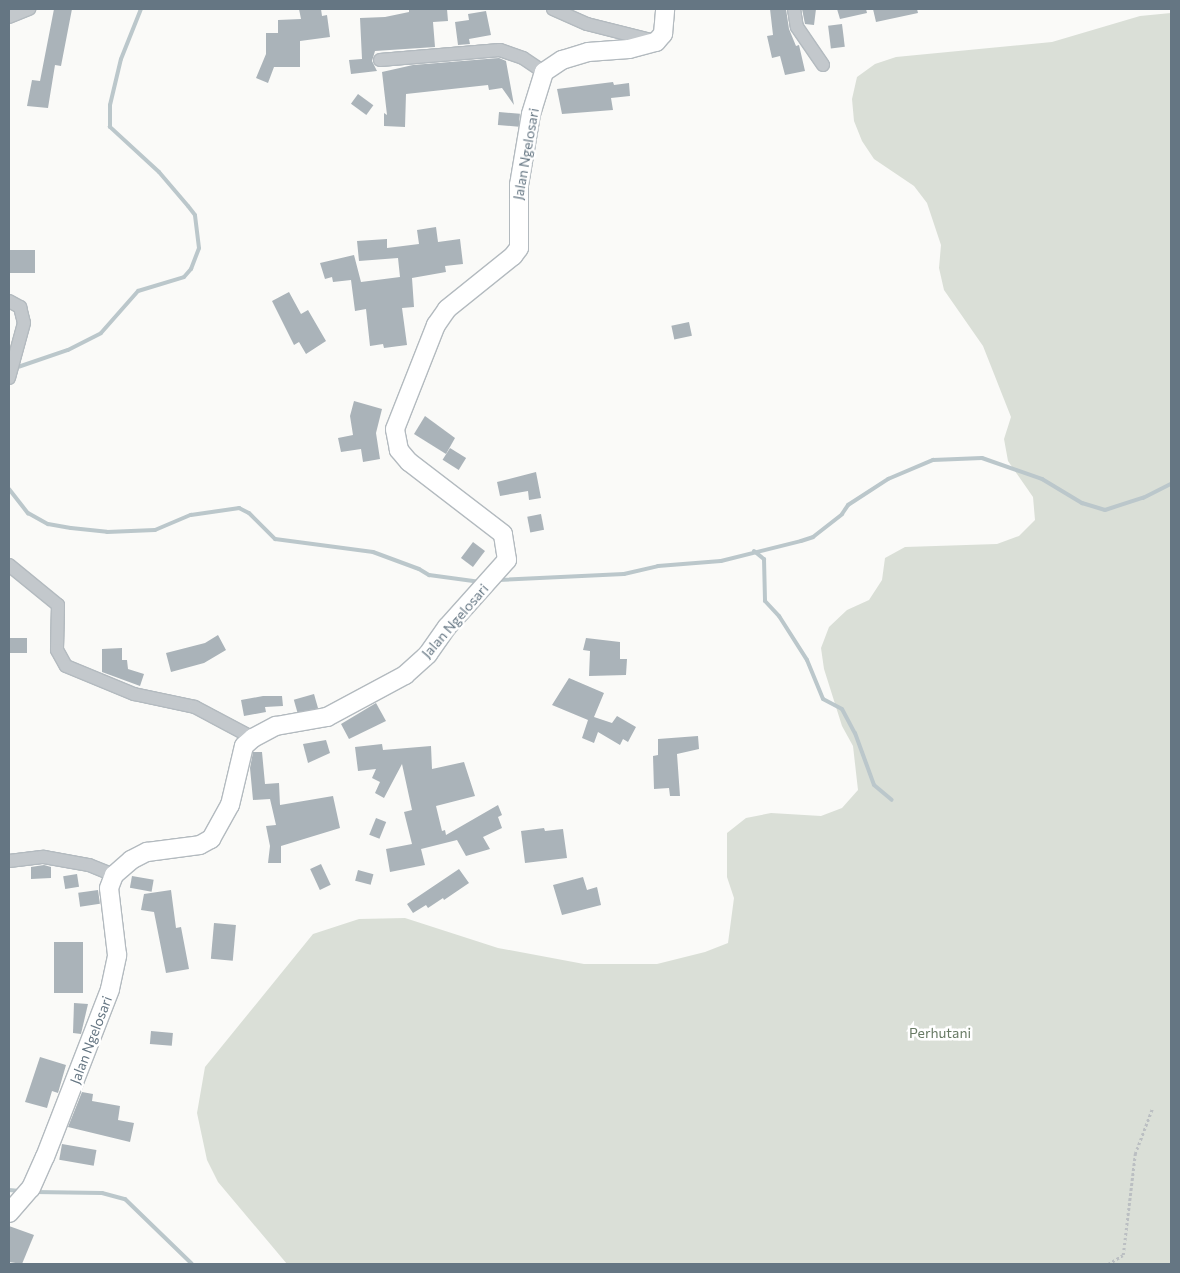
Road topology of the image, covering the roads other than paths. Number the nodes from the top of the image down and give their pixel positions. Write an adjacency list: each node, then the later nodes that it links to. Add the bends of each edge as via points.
1 (29, 9): 5 (street)
2 (553, 9): 6 (street, via 587,24)
3 (665, 9): 6 (street, via 663,34)
4 (794, 9): 8 (street, via 797,27)
5 (9, 17)
6 (656, 42): 9 (street, via 629,49 588,52 562,60)
7 (380, 60): 9 (street, via 500,50 523,58)
8 (823, 65)
9 (544, 72): 13 (street, Jalan Ngelosari, via 532,114 519,185 519,248 447,309 429,342 395,429 398,450 408,462 503,534 508,551 501,570 447,626 428,654 405,675 327,717 276,726)
10 (9, 300): 11 (street, via 24,315)
11 (9, 378)
12 (9, 565): 13 (street, via 58,605 57,650 66,666 134,694 195,707)
13 (253, 738): 15 (street, via 244,746 230,805 211,839 200,845 147,852 131,860)
14 (9, 861): 15 (street, via 29,856 44,857 89,865)
15 (114, 875): 16 (street, Jalan Ngelosari, via 109,888 117,955 110,989 46,1157 27,1193)
16 (9, 1213)

